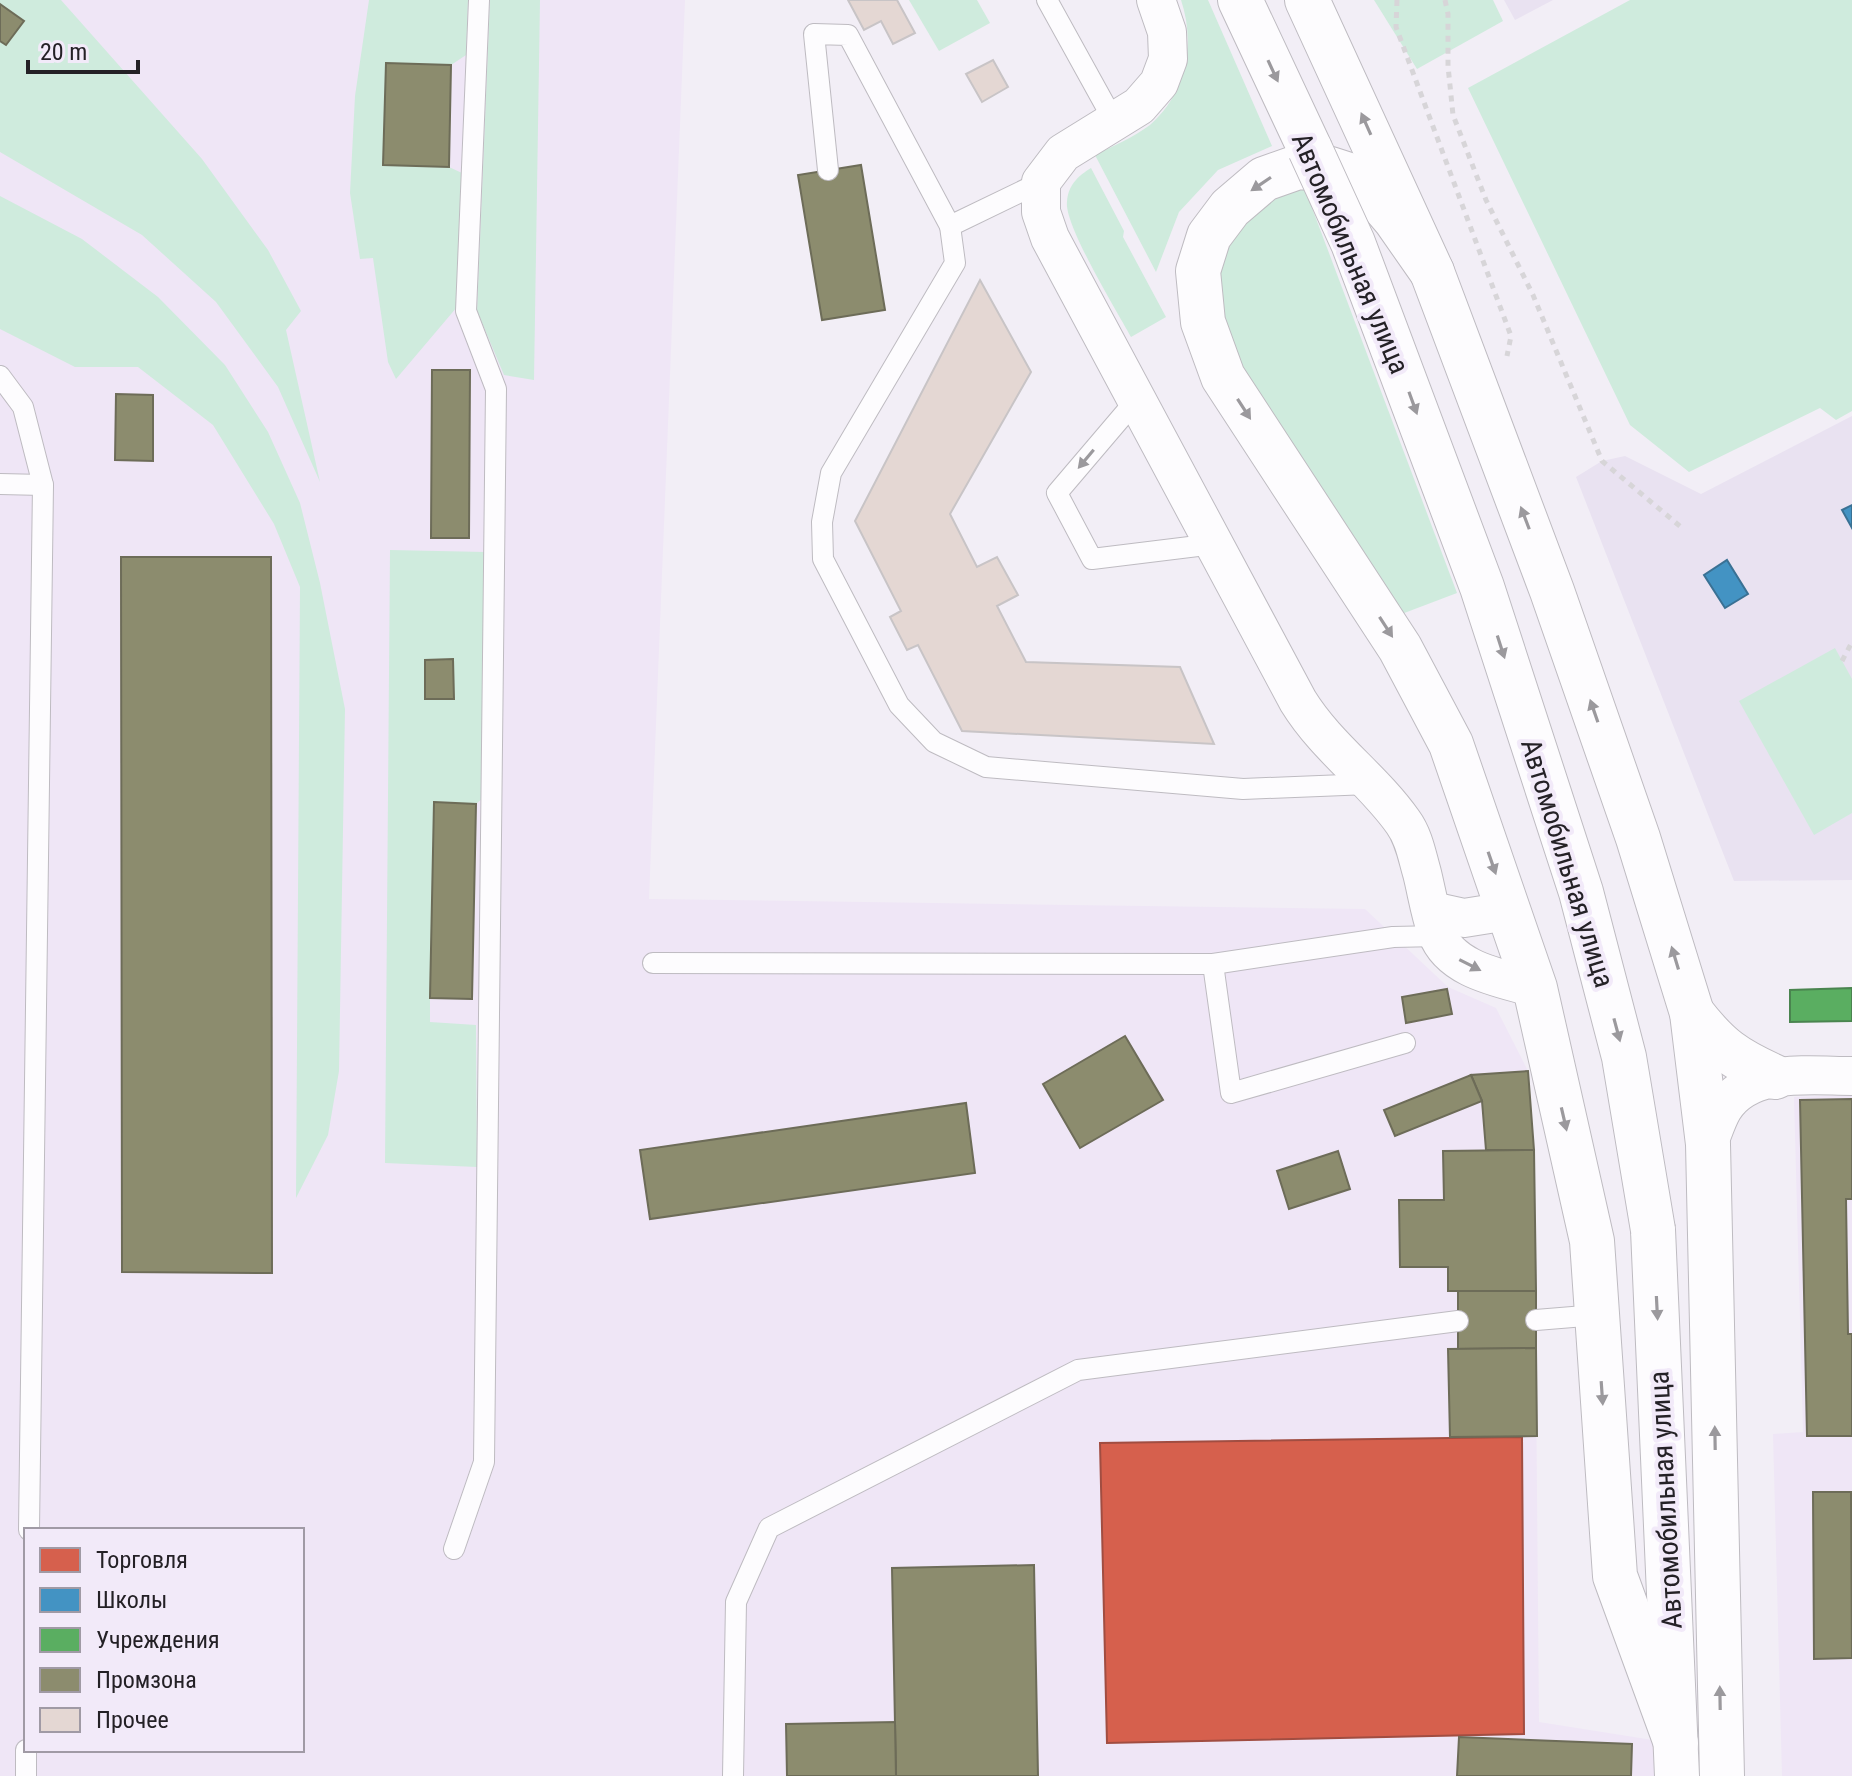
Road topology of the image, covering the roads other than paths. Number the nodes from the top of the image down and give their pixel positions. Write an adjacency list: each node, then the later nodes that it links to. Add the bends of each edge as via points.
1 (479, 0): 31 (lane, via 466,311 496,389 484,1462)
2 (1047, 0): 6 (lane)
3 (1156, 0): 6 (street, via 1167,32 1168,59 1159,83)
4 (1240, 0): 33 (main road, Автомобильная улица, one-way to 33, bridge, via 1353,243 1482,587 1581,892 1624,1057 1653,1230)
5 (1307, 0): 10 (main road, one-way to 5)
6 (1115, 123): 8 (street, via 1063,153)
7 (828, 170): 9 (lane, via 814,34 848,35)
8 (1041, 182): 9 (lane); 12 (street, via 1041,212 1050,238)
9 (950, 226): 16 (lane, via 955,263 831,473 822,522 823,559 899,705 934,742 986,767 1243,789)
10 (1432, 272): 17 (main road, one-way to 17, via 1361,179 1330,169 1298,167 1264,179 1230,208 1209,236 1198,271 1203,322 1223,377 1400,648 1451,744); 22 (main road, Автомобильная улица, one-way to 10, via 1552,591)
11 (0, 376): 14 (lane, via 23,407)
12 (1137, 399): 15 (street); 15 (lane, one-way to 15, via 1057,493 1078,533 1092,559)
13 (0, 484): 14 (lane)
14 (43, 485): 30 (lane)
15 (1214, 544): 16 (street, via 1311,723)
16 (1369, 784): 18 (street, via 1406,825)
17 (1508, 911): 18 (street); 21 (main road)
18 (1435, 923): 20 (lane, via 1393,937); 21 (street, one-way to 21, via 1457,959)
19 (653, 963): 20 (lane)
20 (1213, 964): 23 (lane, via 1231,1093)
21 (1535, 988): 27 (main road, one-way to 27, via 1592,1241)
22 (1692, 1013): 25 (main road, via 1716,1043); 26 (main road, Автомобильная улица)
23 (1405, 1043)
24 (1852, 1076): 25 (street)
25 (1775, 1077): 26 (street, via 1739,1091 1723,1109)
26 (1708, 1144): 36 (main road, Автомобильная улица, one-way to 26)
27 (1597, 1315): 28 (lane); 33 (main road, one-way to 33, via 1615,1576)
28 (1536, 1320)
29 (1458, 1321): 35 (lane, via 1078,1370 769,1528 736,1602)
30 (29, 1528)
31 (454, 1549)
32 (26, 1752): 34 (lane)
33 (1677, 1760)
34 (26, 1776)
35 (733, 1776)
36 (1722, 1776)

